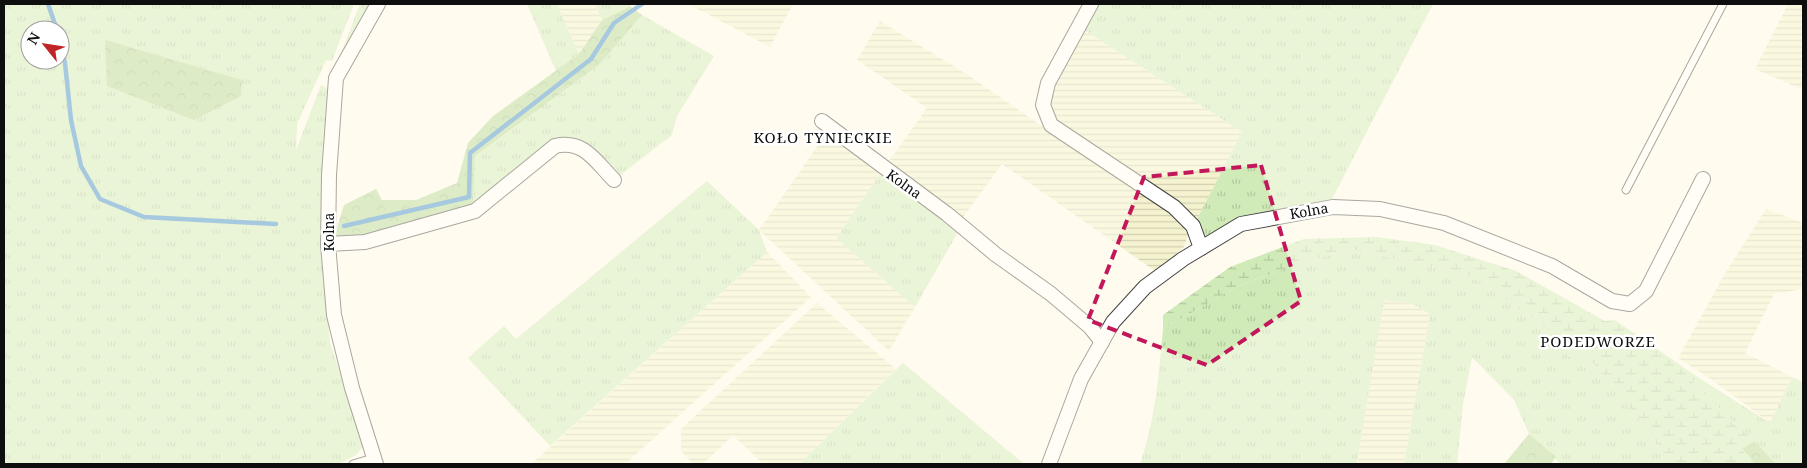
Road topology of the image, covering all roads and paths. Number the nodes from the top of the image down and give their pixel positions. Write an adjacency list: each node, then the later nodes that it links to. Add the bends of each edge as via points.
1 (378, 4): 8 (street, Kolna, via 336,78)
2 (1091, 4): 9 (street, via 1048,83 1043,105 1051,125 1174,207 1193,226)
3 (1723, 4): 7 (lane)
4 (822, 121): 10 (street, Kolna, via 1051,294 1090,327)
5 (1704, 179): 9 (street, Kolna, via 1646,291 1630,304 1612,301 1552,266 1444,223 1380,209 1333,207 1241,224)
6 (614, 180): 8 (street, via 581,146 555,146 475,211 365,242)
7 (1626, 190)
8 (328, 244): 11 (street, Kolna, via 334,315)
9 (1201, 248): 10 (street, Kolna, via 1145,287 1113,322)
10 (1102, 342): 13 (street, Kolna, via 1082,379)
11 (375, 461): 12 (lane)
12 (353, 464)
13 (1049, 464)

